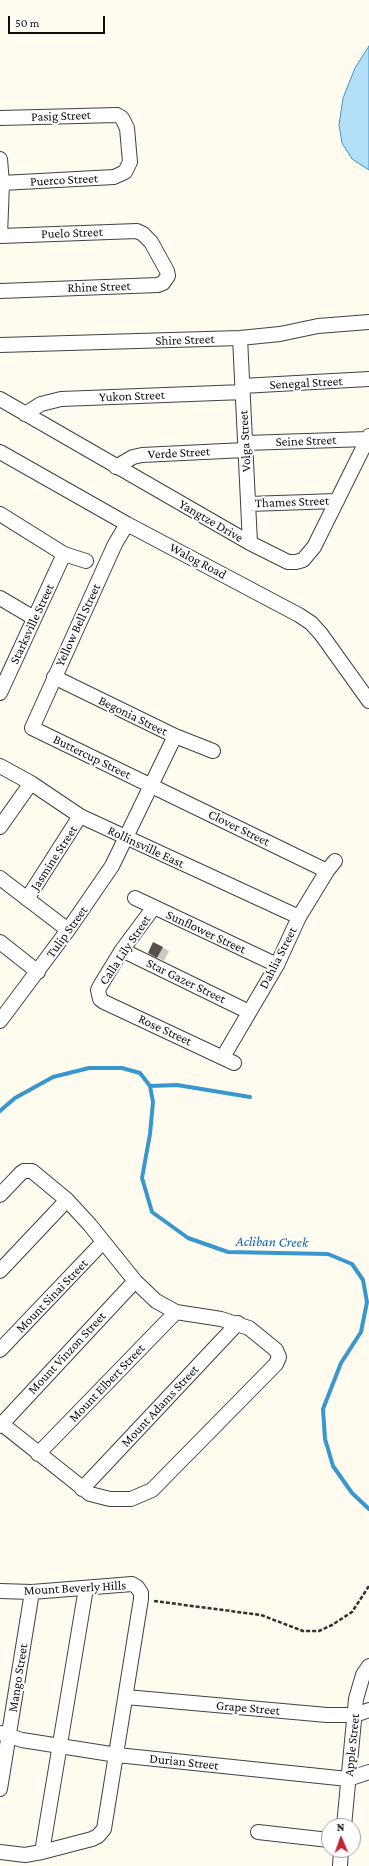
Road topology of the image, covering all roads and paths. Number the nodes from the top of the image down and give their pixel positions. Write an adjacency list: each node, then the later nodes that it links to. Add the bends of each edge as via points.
1 (0, 118): 3 (street, Pasig Street, via 113,114 122,118 127,128 130,162)
2 (0, 159): 4 (street)
3 (125, 172): 4 (street, Puerco Street, via 114,177)
4 (2, 183): 5 (street)
5 (0, 236): 6 (street, Puelo Street, via 130,231 143,234)
6 (158, 254): 7 (street, Rhine Street, via 168,276 163,284)
7 (0, 291)
8 (369, 322): 9 (street, Shire Street, via 318,326)
9 (240, 338): 10 (street, Shire Street); 12 (street, Volga Street)
10 (0, 345)
11 (369, 380): 12 (street, Senegal Street)
12 (242, 389): 14 (street, Yukon Street, via 61,398 41,404); 16 (street, Volga Street)
13 (0, 399): 14 (street, Yangtze Drive)
14 (25, 414): 18 (street, Yangtze Drive)
15 (368, 437): 16 (street, Seine Street); 19 (street, Yangtze Drive)
16 (245, 447): 18 (street, Verde Street, via 142,455); 20 (street, Volga Street)
17 (0, 452): 22 (street, Walog Road)
18 (116, 467): 23 (street, Yangtze Drive)
19 (337, 501): 20 (street, Thames Street); 23 (street, Yangtze Drive, via 314,547 303,560 282,560)
20 (248, 504): 23 (street, Volga Street)
21 (0, 514): 24 (street)
22 (127, 524): 28 (street, Yellow Bell Street, via 115,544); 30 (street, Walog Road, via 282,605 311,624)
23 (250, 543)
24 (64, 554): 25 (street); 27 (street, Starksville Street)
25 (86, 561)
26 (0, 598): 27 (street)
27 (34, 618): 29 (street, Starksville Street)
28 (54, 677): 31 (street, Yellow Bell Street); 32 (street, Begonia Street)
29 (1, 689)
30 (369, 701)
31 (32, 728): 36 (street, Buttercup Street)
32 (174, 736): 33 (street, Begonia Street); 36 (street, Tulip Street)
33 (213, 751)
34 (0, 766): 35 (street, Rollinsville East)
35 (31, 783): 37 (street, Rollinsville East); 38 (street)
36 (151, 786): 39 (street, Tulip Street); 40 (street, Clover Street)
37 (80, 816): 39 (street, Rollinsville East); 43 (street, Jasmine Street)
38 (0, 827)
39 (127, 838): 45 (street, Rollinsville East); 46 (street, Tulip Street, via 112,866)
40 (331, 866): 45 (street, Dahlia Street)
41 (0, 878): 43 (street)
42 (135, 898): 44 (street, Sunflower Street)
43 (27, 899): 46 (street)
44 (154, 907): 48 (street, Calla Lily Street); 49 (street, Sunflower Street)
45 (299, 917): 49 (street, Dahlia Street)
46 (68, 930): 50 (street, Tulip Street)
47 (0, 942): 50 (street)
48 (122, 950): 51 (street, Calla Lily Street, via 100,986); 53 (street, Star Gazer Street)
49 (276, 965): 53 (street, Dahlia Street)
50 (38, 972): 52 (street, Tulip Street)
51 (99, 994): 55 (street, Rose Street, via 104,1002)
52 (5, 1005): 54 (street, Tulip Street)
53 (249, 1012): 55 (street, Dahlia Street)
54 (0, 1021)
55 (229, 1060)
56 (0, 1195): 57 (street, via 21,1173 28,1170)
57 (67, 1200): 58 (street); 59 (street)
58 (103, 1242): 60 (street); 63 (street, Mount Sinai Street)
59 (0, 1271)
60 (135, 1281): 61 (street, via 156,1301); 64 (street, Mount Vinzon Street)
61 (176, 1312): 62 (street); 65 (street, Mount Elbert Street)
62 (238, 1323): 66 (street, Mount Adams Street); 66 (street, via 249,1328 276,1350 279,1358 276,1364 152,1490 131,1499 119,1500 99,1497)
63 (0, 1350)
64 (1, 1425): 65 (street)
65 (38, 1454): 66 (street)
66 (82, 1489)
67 (369, 1586): 71 (path, via 352,1612 319,1631 303,1631 261,1615)
68 (86, 1588): 70 (street, Mount Beverly Hills); 71 (street, Mount Beverly Hills, via 132,1584 141,1593); 77 (street)
69 (0, 1591): 70 (street, Mount Beverly Hills)
70 (32, 1592): 76 (street, Mango Street)
71 (141, 1599): 73 (street)
72 (369, 1666): 75 (street, Apple Street, via 359,1686)
73 (126, 1697): 75 (street, Grape Street); 78 (street)
74 (369, 1710): 75 (street, Grape Street)
75 (355, 1715): 80 (street, Apple Street)
76 (4, 1735): 77 (street, Durian Street); 81 (street, Mango Street)
77 (60, 1746): 78 (street, Durian Street); 86 (street)
78 (117, 1755): 80 (street, Durian Street); 86 (street, via 106,1824 102,1833 92,1839)
79 (369, 1772): 80 (street, Durian Street)
80 (348, 1779): 82 (street, Apple Street)
81 (0, 1789)
82 (345, 1818)
83 (258, 1832): 84 (street)
84 (321, 1839)
85 (0, 1852): 86 (street)
86 (42, 1852)

